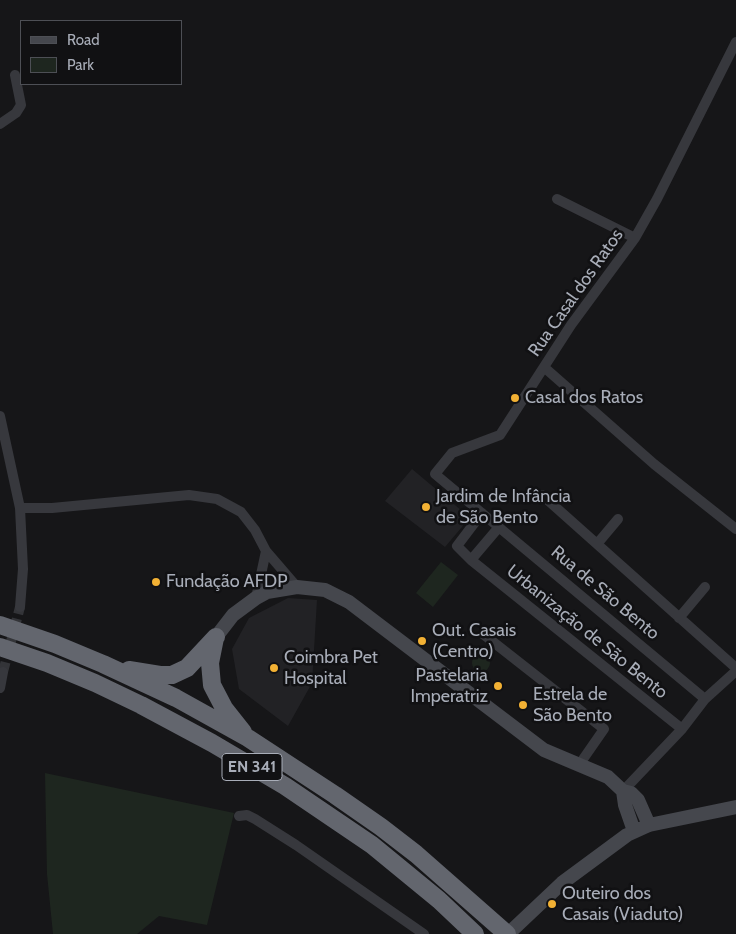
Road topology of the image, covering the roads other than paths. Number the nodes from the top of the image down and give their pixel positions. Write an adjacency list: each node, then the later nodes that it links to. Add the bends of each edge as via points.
1 (736, 42): 5 (street, Rua Casal dos Ratos)
2 (15, 75): 3 (street, via 21,105 16,113)
3 (0, 124)
4 (557, 199): 5 (street)
5 (635, 238): 6 (street, Rua Casal dos Ratos, via 571,325)
6 (544, 368): 10 (street, Rua Casal dos Ratos, via 500,435 452,453 435,474); 13 (street, via 654,464)
7 (0, 416): 9 (street)
8 (542, 495): 14 (street)
9 (20, 508): 15 (street, via 189,495 218,500 241,512); 22 (street, via 23,569)
10 (482, 513): 12 (street, Rua de São Bento); 16 (street, Urbanização de São Bento, via 457,546)
11 (618, 519): 14 (street)
12 (499, 527): 16 (street); 32 (street, Rua de São Bento)
13 (736, 529)
14 (597, 544): 23 (street)
15 (266, 551): 17 (street); 18 (street)
16 (471, 560): 33 (street, Urbanização de São Bento)
17 (281, 568): 18 (street, via 271,567); 19 (street)
18 (261, 575): 21 (street)
19 (297, 586): 21 (street, via 267,592); 35 (street, via 325,590 349,602 544,750)
20 (705, 587): 23 (street)
21 (256, 598): 26 (street, via 233,615)
22 (20, 607)
23 (679, 618): 29 (street)
24 (0, 625): 28 (highway, EN 341)
25 (482, 634): 35 (street, via 604,729)
26 (216, 637): 28 (highway, via 187,668 172,675); 34 (highway, via 210,663 212,685 224,708)
27 (0, 647): 42 (highway, EN 341, via 79,676 141,705 285,786 372,845)
28 (104, 664): 34 (highway, EN 341, via 176,698)
29 (736, 670): 32 (street)
30 (4, 672): 31 (street)
31 (0, 688)
32 (706, 699): 33 (street)
33 (682, 729): 36 (street)
34 (248, 738): 43 (highway, EN 341, via 395,838)
35 (579, 765): 36 (street, via 608,777)
36 (623, 791): 39 (street, via 638,800); 40 (street)
37 (736, 807): 39 (street)
38 (239, 816): 41 (street, via 247,815 296,844)
39 (649, 825): 40 (street)
40 (634, 831): 43 (street, via 562,883)
41 (424, 934)
42 (475, 934)
43 (507, 934)

